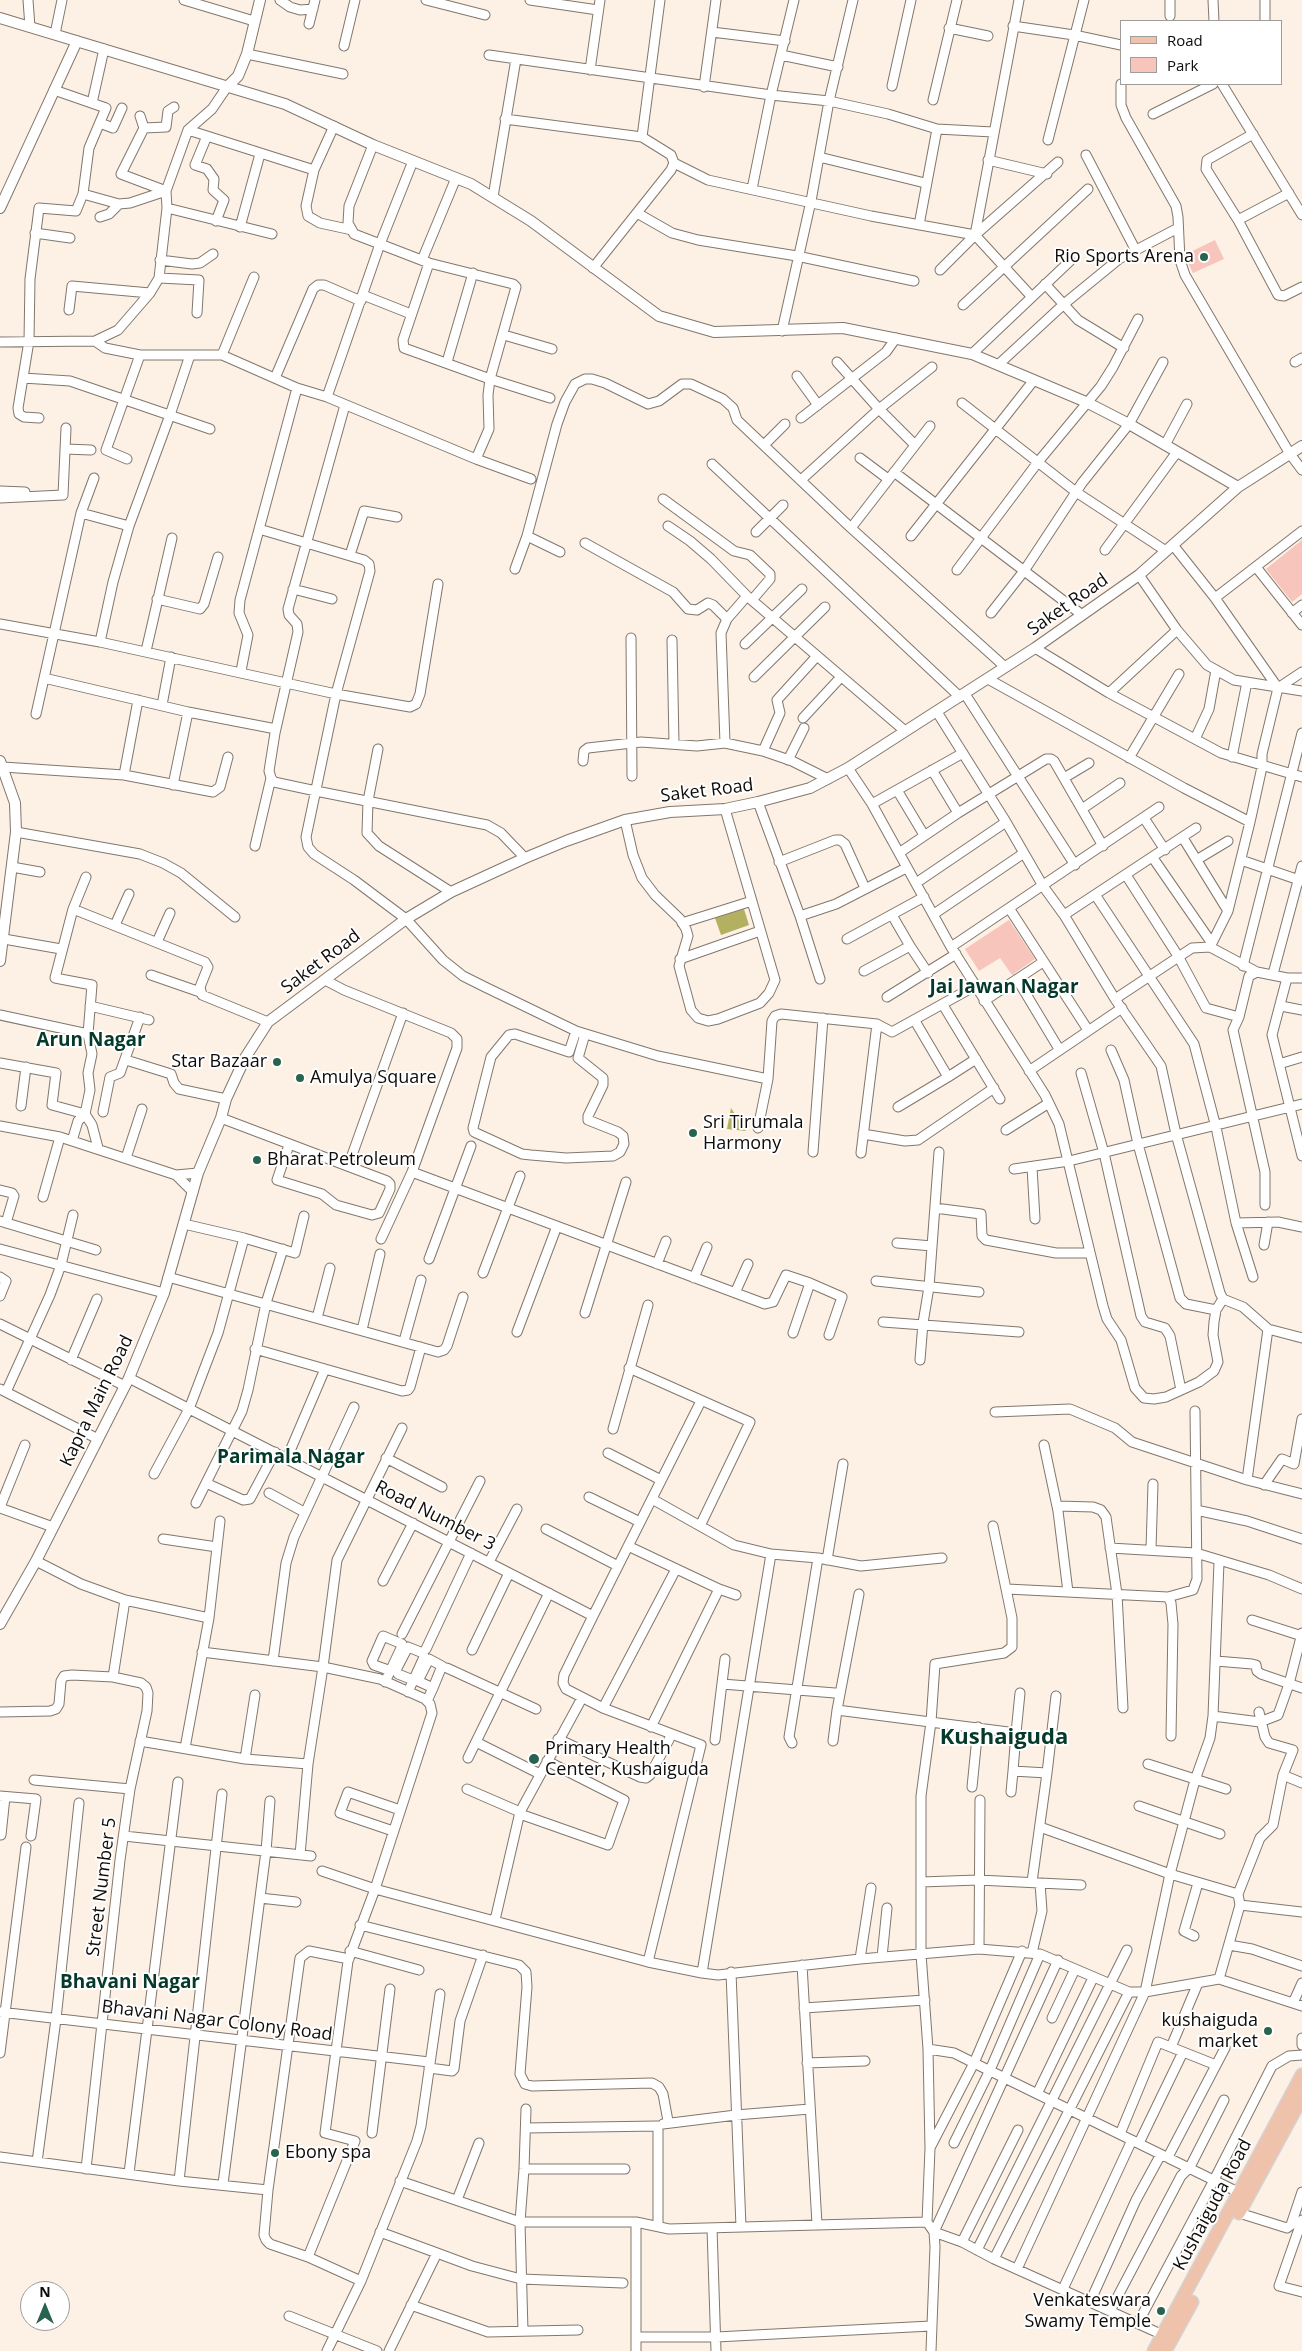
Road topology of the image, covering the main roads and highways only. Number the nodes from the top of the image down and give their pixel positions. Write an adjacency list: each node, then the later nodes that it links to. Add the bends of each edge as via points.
1 (1302, 2075): 3 (main road, Kushaiguda Road)
2 (1302, 2097): 3 (main road, Kushaiguda Road)
3 (1244, 2195): 4 (main road, Kushaiguda Road); 5 (main road, Kushaiguda Road, via 1239,2213)
4 (1154, 2351)
5 (1165, 2351)

